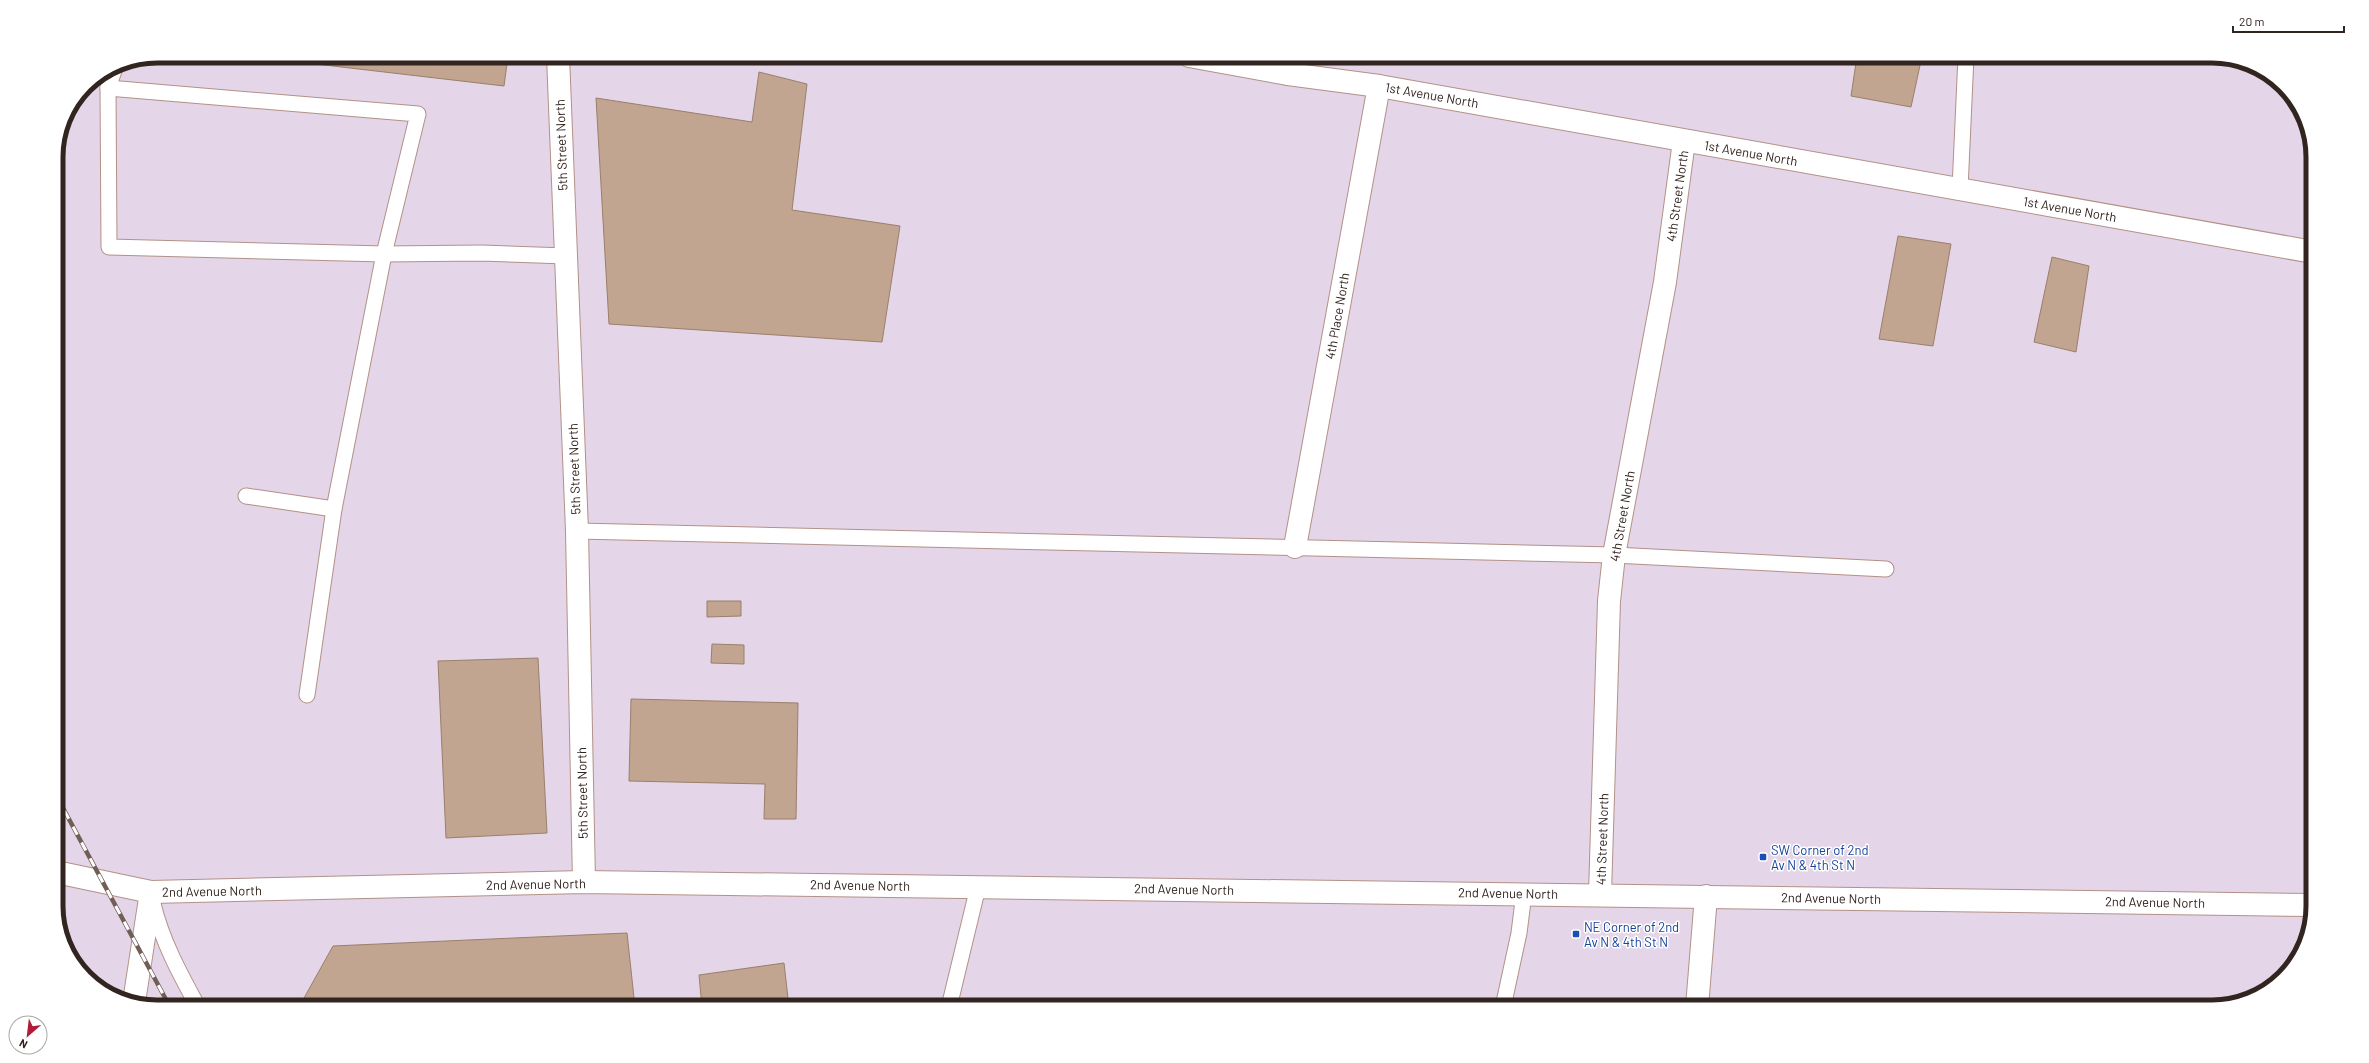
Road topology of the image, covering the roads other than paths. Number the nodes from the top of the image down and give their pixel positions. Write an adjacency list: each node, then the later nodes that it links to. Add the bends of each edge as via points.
1 (558, 63): 12 (street, 5th Street North)
2 (1266, 63): 4 (street, 1st Avenue North)
3 (1966, 63): 9 (lane)
4 (1288, 65): 6 (street, 1st Avenue North)
5 (113, 75): 7 (lane)
6 (1379, 86): 8 (street, 1st Avenue North); 16 (street, 4th Place North)
7 (108, 88): 11 (lane, via 109,247); 11 (lane, via 418,114)
8 (1684, 141): 9 (street, 1st Avenue North); 17 (street, 4th Street North, via 1665,282)
9 (1960, 190): 10 (street, 1st Avenue North)
10 (2306, 251)
11 (384, 254): 12 (lane, via 481,253); 14 (lane)
12 (566, 256): 15 (street, 5th Street North)
13 (246, 496): 14 (lane)
14 (334, 509): 19 (lane)
15 (577, 531): 16 (lane); 21 (street, 5th Street North)
16 (1295, 547): 17 (lane)
17 (1614, 555): 18 (lane); 25 (street, 4th Street North, via 1609,600)
18 (1886, 569)
19 (307, 695)
20 (63, 873): 23 (street, 2nd Avenue North)
21 (584, 882): 22 (street, 2nd Avenue North); 23 (street, 2nd Avenue North)
22 (978, 887): 24 (street, 2nd Avenue North); 30 (lane)
23 (151, 892): 28 (street); 29 (lane, via 157,922 172,960)
24 (1524, 893): 25 (street, 2nd Avenue North); 31 (lane, via 1519,933)
25 (1600, 894): 26 (street, 2nd Avenue North)
26 (1706, 896): 27 (street, 2nd Avenue North); 32 (street)
27 (2306, 905)
28 (135, 997)
29 (194, 1000)
30 (951, 1000)
31 (1505, 1000)
32 (1698, 1000)

